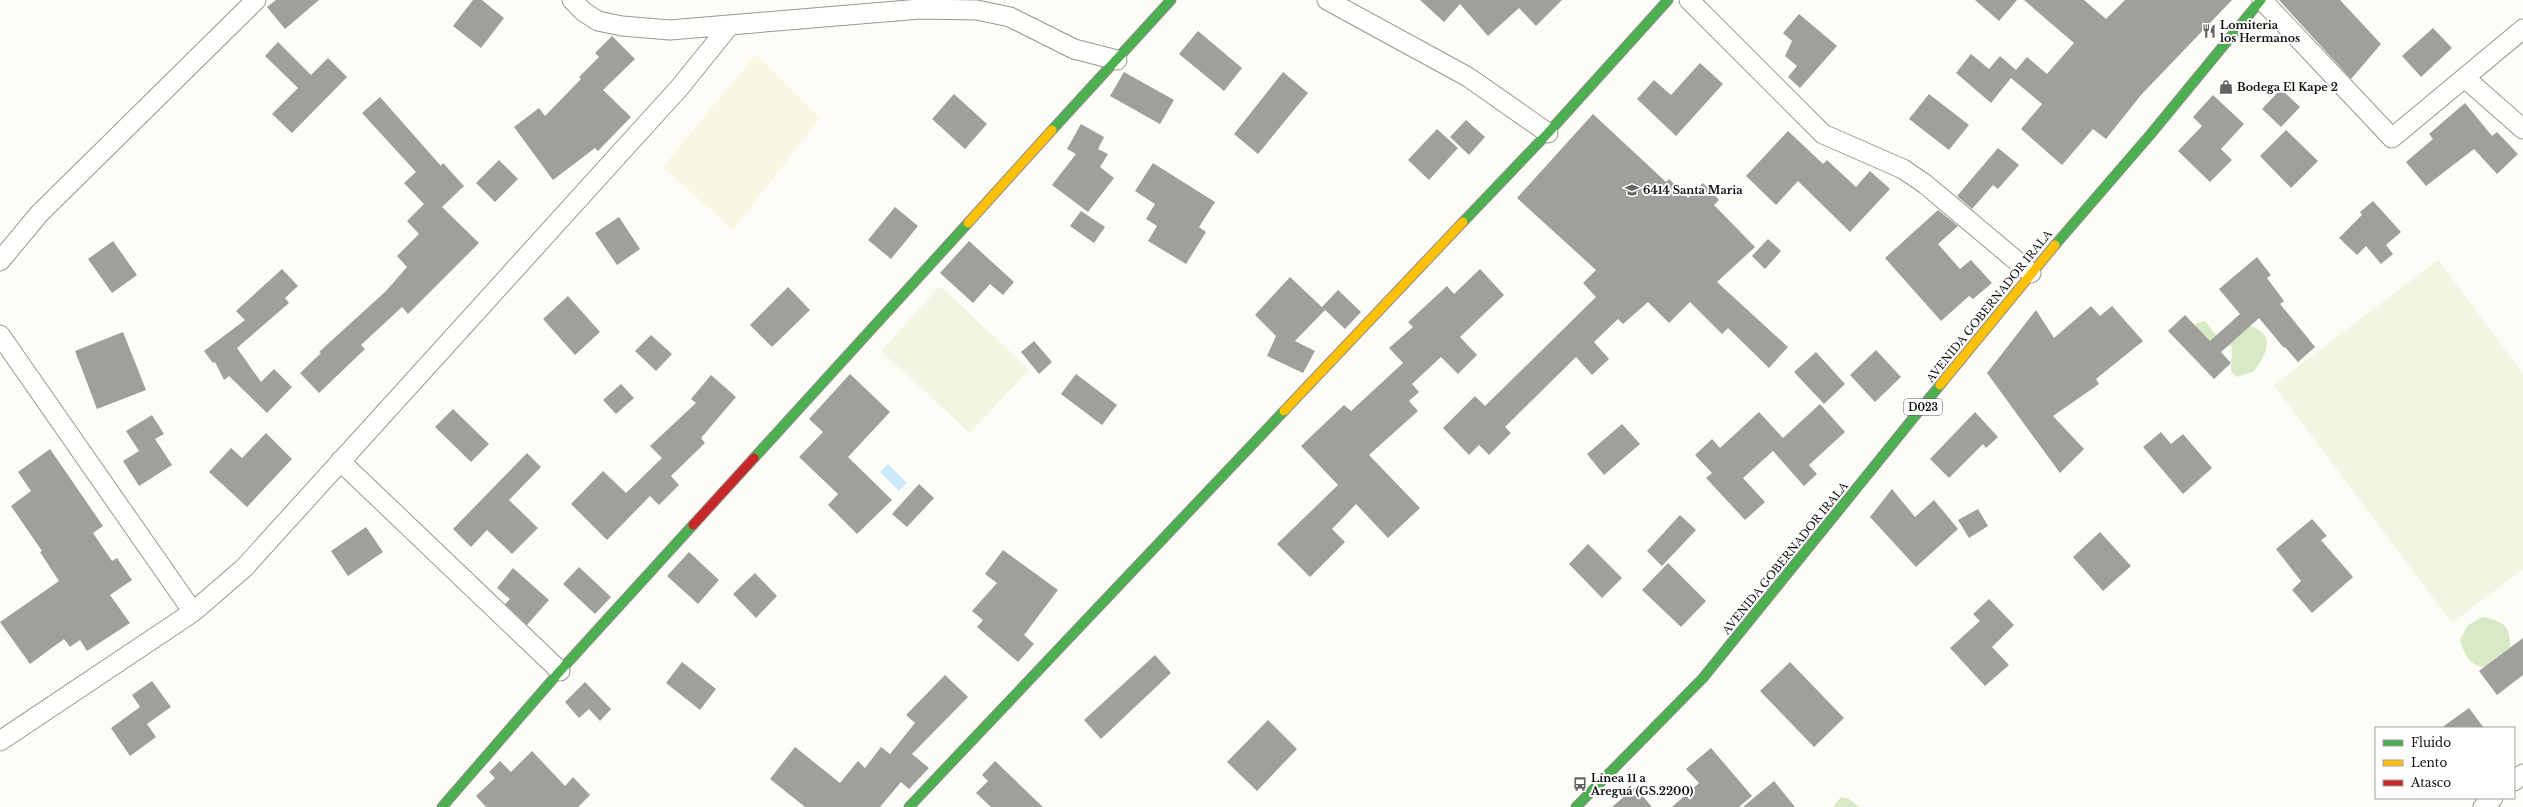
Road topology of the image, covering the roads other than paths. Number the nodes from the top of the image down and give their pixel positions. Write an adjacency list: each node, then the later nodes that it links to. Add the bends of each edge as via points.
1 (256, 0): 14 (street, via 39,214)
2 (572, 0): 8 (street, via 584,12 598,20 622,26 670,30)
3 (1171, 0): 10 (street)
4 (1327, 0): 13 (street, via 1468,77)
5 (1668, 0): 13 (street)
6 (1689, 0): 15 (street, via 1823,134 1903,169 1925,184)
7 (2262, 0): 11 (street, via 2392,138); 15 (street, AVENIDA GOBERNADOR IRALA / D023)
8 (730, 25): 10 (street, via 920,9 977,10 1010,18 1074,49); 17 (street, via 680,87)
9 (2523, 29): 11 (street)
10 (1117, 60): 19 (street)
11 (2465, 78): 12 (street)
12 (2523, 129)
13 (1548, 133): 25 (street)
14 (0, 261)
15 (2031, 273): 26 (street, AVENIDA GOBERNADOR IRALA / D023, via 1703,678)
16 (0, 335): 18 (street)
17 (340, 461): 18 (street, via 244,568); 19 (street)
18 (193, 612): 20 (street)
19 (560, 671): 24 (street)
20 (0, 741)
21 (2523, 774): 22 (street)
22 (2515, 780)
23 (2492, 799): 27 (street)
24 (442, 807)
25 (909, 807)
26 (1576, 807)
27 (2483, 807)

